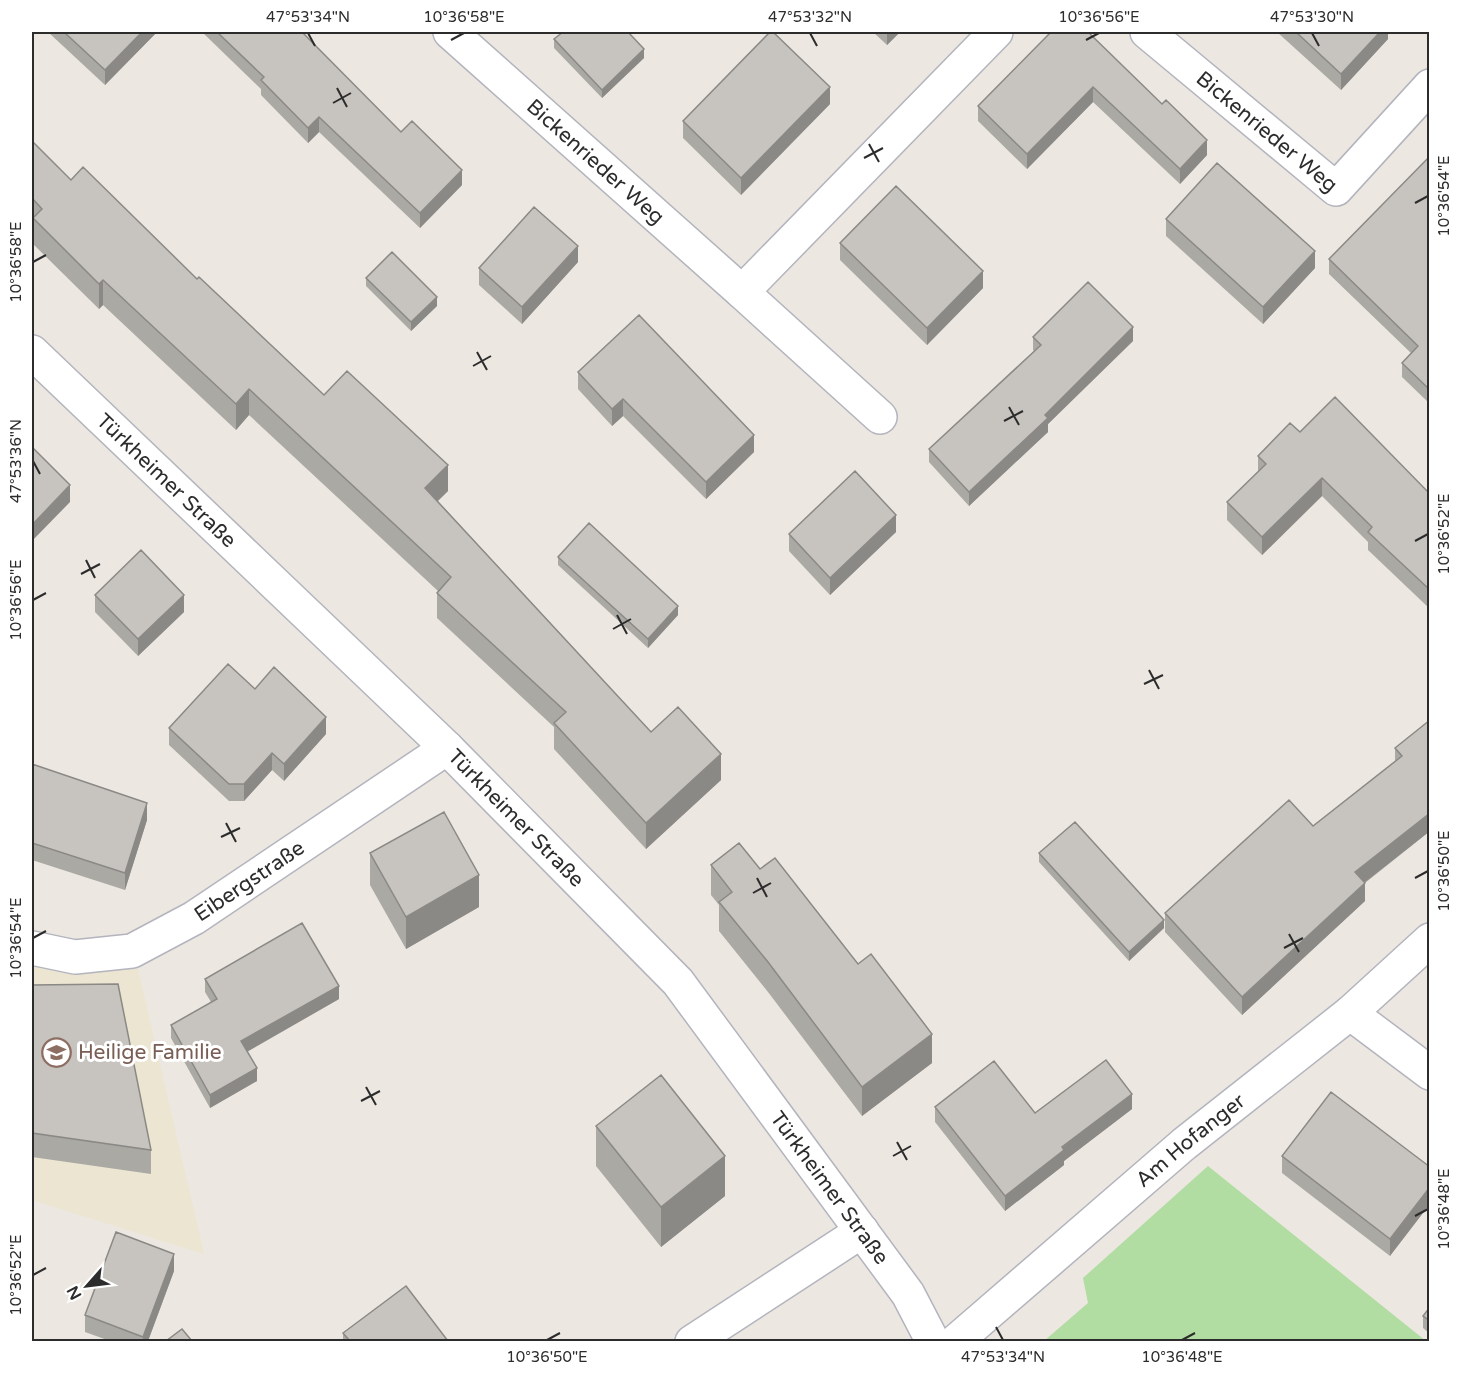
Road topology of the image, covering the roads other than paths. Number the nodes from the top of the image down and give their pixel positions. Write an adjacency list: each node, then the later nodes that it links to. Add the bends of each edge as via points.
1 (450, 32): 5 (street, Bickenrieder Weg)
2 (996, 32): 5 (street)
3 (1147, 32): 4 (street, Bickenrieder Weg, via 1336,189)
4 (1430, 86)
5 (742, 292): 7 (street, Bickenrieder Weg)
6 (32, 352): 8 (street, Türkheimer Straße)
7 (880, 417)
8 (447, 748): 10 (street, Eibergstraße, via 194,918 132,951 75,957); 13 (street, Türkheimer Straße, via 678,982)
9 (1430, 940): 11 (street, Am Hofanger)
10 (32, 948)
11 (1350, 1013): 12 (street); 16 (street, Am Hofanger, via 1184,1144)
12 (1430, 1073)
13 (862, 1231): 14 (street); 15 (street, Türkheimer Straße, via 908,1294)
14 (692, 1341)
15 (933, 1341)
16 (955, 1341)

